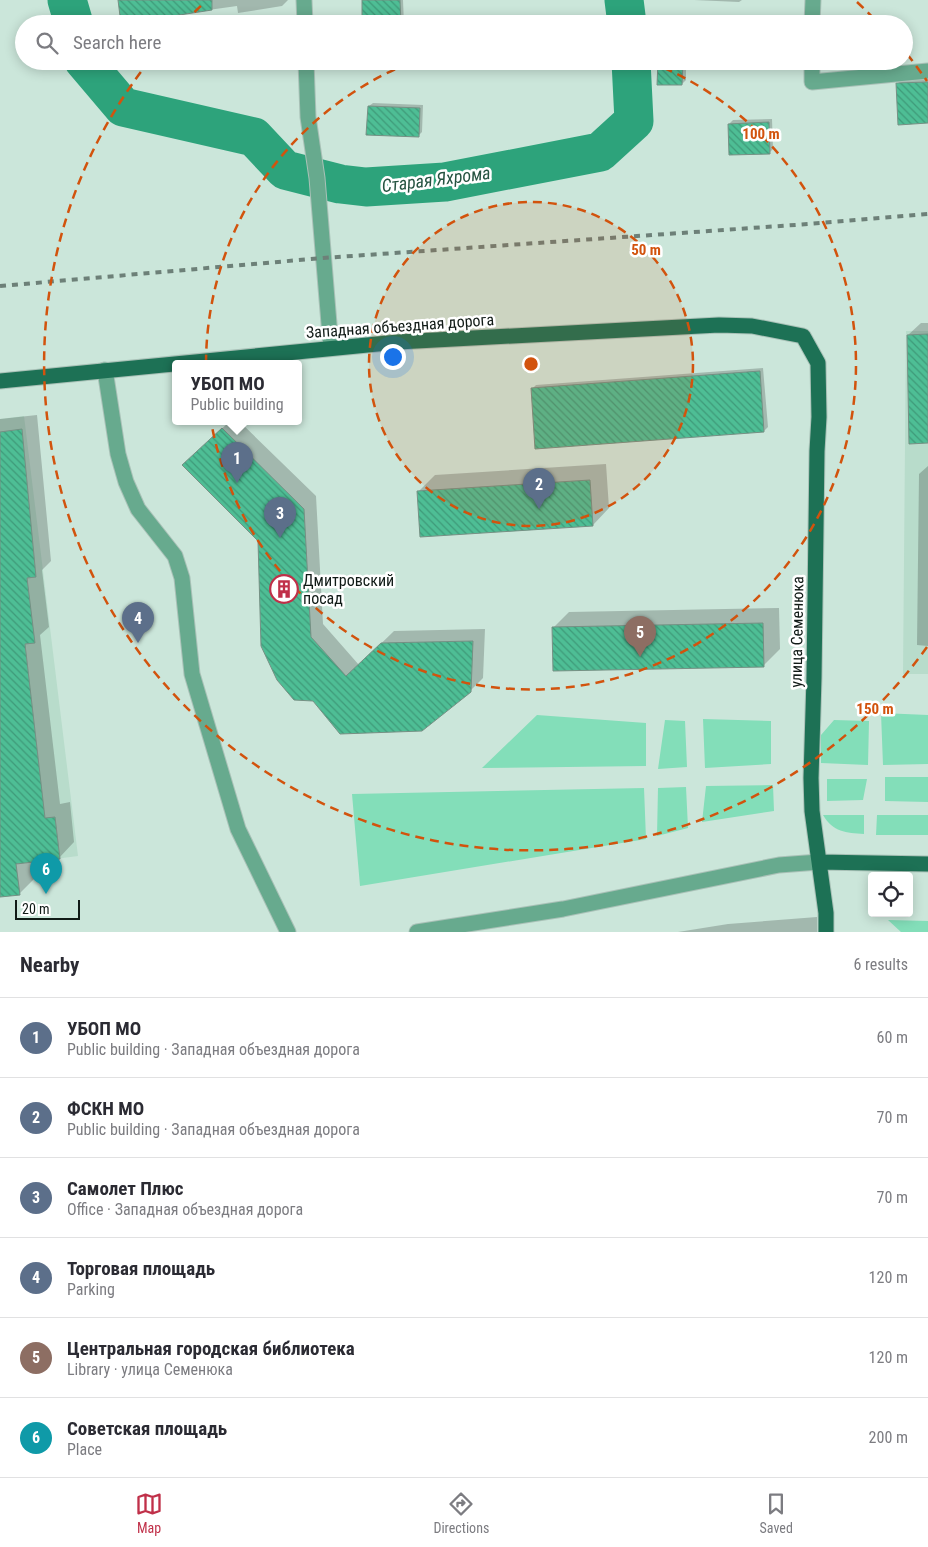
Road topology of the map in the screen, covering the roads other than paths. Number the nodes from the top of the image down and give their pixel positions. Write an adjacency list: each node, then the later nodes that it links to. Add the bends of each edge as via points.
1 (304, 0): 3 (street)
2 (813, 0): 4 (street)
3 (304, 15)
4 (812, 15)
5 (306, 70): 9 (street)
6 (812, 70): 7 (street, via 812,82)
7 (928, 71)
8 (802, 336): 9 (main road, Западная объездная дорога, via 752,326 719,325); 14 (main road, улица Семенюка, via 818,363 811,778)
9 (331, 348): 10 (main road, Западная объездная дорога)
10 (208, 360)
11 (172, 363): 12 (main road, Западная объездная дорога)
12 (105, 370): 13 (main road, Западная объездная дорога); 16 (street, via 118,454 126,482 138,509 175,556 182,578 192,674 238,829)
13 (0, 381)
14 (819, 862): 15 (main road); 17 (street, via 778,865 563,909); 18 (main road, улица Семенюка)
15 (928, 864)
16 (288, 932)
17 (417, 932)
18 (826, 932)

